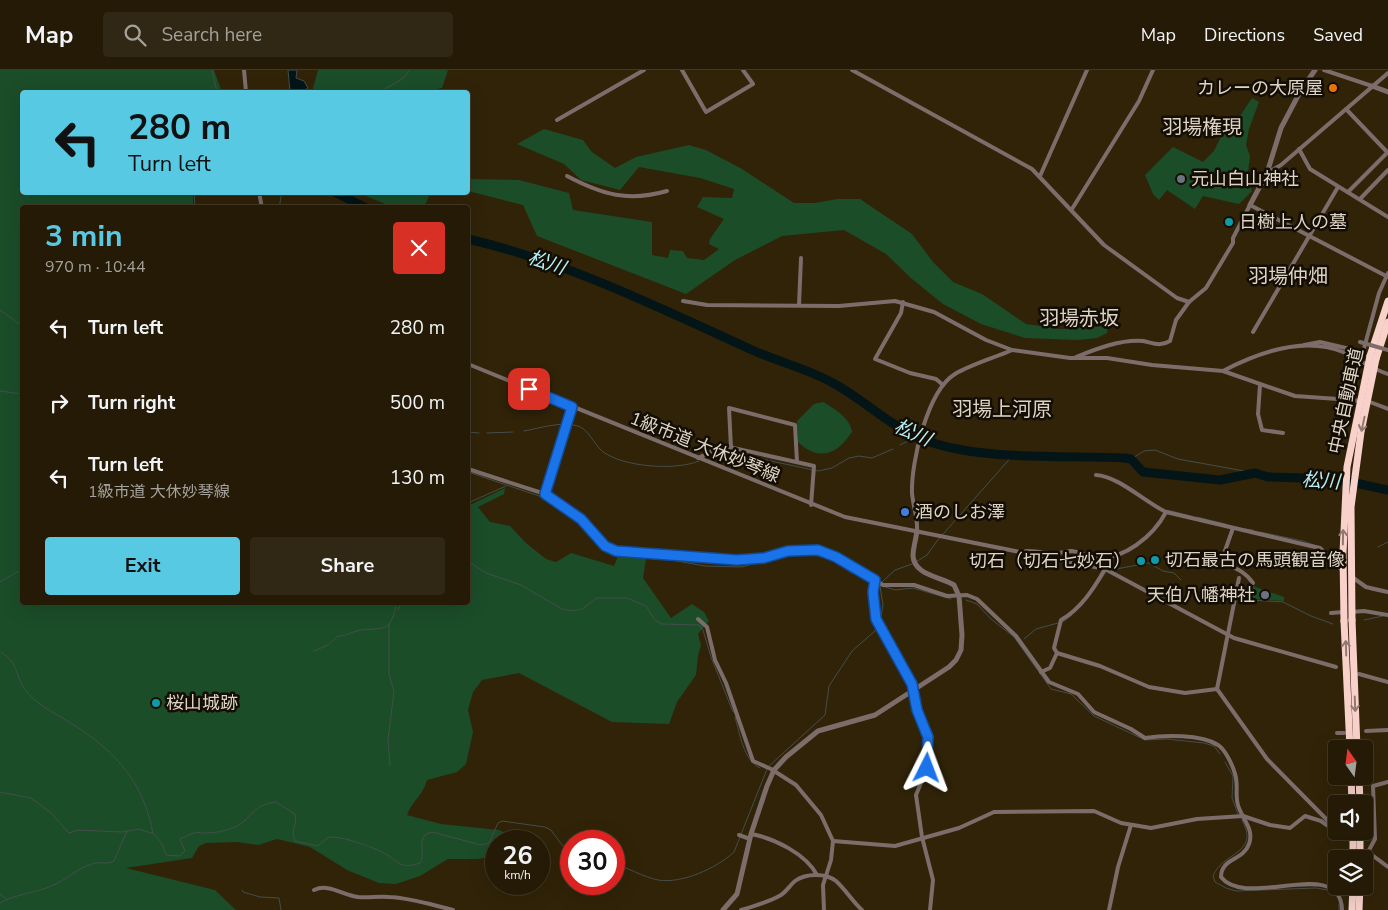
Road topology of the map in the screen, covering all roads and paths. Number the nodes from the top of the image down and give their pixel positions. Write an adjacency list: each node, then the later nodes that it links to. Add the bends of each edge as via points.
1 (244, 70): 12 (street)
2 (644, 70): 15 (street)
3 (682, 70): 4 (street, via 706,112 753,84)
4 (743, 70)
5 (852, 70): 21 (street)
6 (1086, 70): 21 (street)
7 (1153, 70): 27 (street, via 1139,101)
8 (1315, 70): 19 (street, via 1281,128)
9 (1324, 70): 11 (street)
10 (1388, 73): 11 (street)
11 (1372, 86): 13 (street); 14 (street)
12 (246, 90)
13 (1388, 92)
14 (1346, 109): 16 (street); 17 (street)
15 (557, 120)
16 (1299, 149): 19 (street); 22 (street, via 1310,169)
17 (1388, 152): 24 (street)
18 (1388, 170): 25 (street)
19 (1267, 173): 26 (street)
20 (567, 176): 23 (street, via 586,186 636,198)
21 (1040, 176): 27 (street)
22 (1338, 187): 24 (street); 29 (street)
23 (667, 190)
24 (1348, 192): 25 (street)
25 (1360, 200): 28 (street)
26 (1250, 205): 29 (street); 35 (street, via 1210,282)
27 (1072, 209): 35 (street, via 1119,258 1177,298)
28 (1388, 217)
29 (1310, 236): 31 (street); 38 (street)
30 (801, 258): 36 (street)
31 (1387, 275): 40 (street, via 1363,352 1320,342)
32 (683, 301): 36 (street, via 707,305)
33 (1388, 301): 43 (highway, 中央自動車道)
34 (904, 302): 36 (street, via 892,300 860,306); 41 (street, via 934,312); 49 (street, via 875,359)
35 (1189, 302): 44 (street, via 1176,320 1172,338 1166,344 1123,342)
36 (798, 305)
37 (1388, 322): 43 (highway, 中央自動車道)
38 (1253, 332)
39 (1360, 342): 42 (street, bridge)
40 (1303, 346): 46 (street, via 1262,354); 47 (street, via 1326,347 1342,352)
41 (1012, 350): 44 (street); 49 (street, via 956,374)
42 (1388, 350)
43 (1373, 357): 73 (highway, 中央自動車道, bridge, via 1347,467 1343,544)
44 (1074, 358): 46 (street, via 1107,358 1152,366)
45 (470, 365): 50 (street, 1級市道 大休妙琴線)
46 (1223, 371): 48 (street)
47 (1388, 374)
48 (1260, 384): 51 (street, via 1295,396 1370,402); 52 (street, via 1258,414 1262,430)
49 (943, 385): 62 (street, via 933,402 917,453 912,492)
50 (572, 407): 54 (street, 1級市道 大休妙琴線); 58 (street)
51 (1388, 409)
52 (1282, 433)
53 (732, 448): 54 (street, via 717,449); 55 (street); 55 (street, via 729,408 795,425)
54 (698, 458): 59 (street, 1級市道 大休妙琴線)
55 (797, 462): 59 (street, via 814,471)
56 (470, 470): 58 (street)
57 (1096, 475): 60 (street, via 1107,476)
58 (545, 494): 66 (street, via 581,519 605,546 616,551 737,560 764,558 788,551 818,550 836,557)
59 (810, 505): 62 (street, 1級市道 大休妙琴線, via 845,517)
60 (1166, 512): 61 (street); 63 (street, via 1154,530 1134,546 1112,556 1095,558 1073,551)
61 (1233, 528): 67 (street, via 1220,562 1247,574); 68 (street, via 1320,548 1337,566 1366,587)
62 (916, 531): 63 (street, 1級市道 大休妙琴線); 69 (street, via 915,562 921,571 954,585)
63 (1021, 551): 64 (street)
64 (1106, 569): 74 (street); 75 (street, via 1094,588 1061,620 1054,648)
65 (1240, 578): 74 (street)
66 (878, 583): 69 (street, via 914,585 947,596); 81 (street, via 877,622 912,684)
67 (1253, 583)
68 (1388, 592)
69 (959, 596): 77 (street, via 977,599 1016,636); 81 (street, via 962,635 959,655 949,667)
70 (1331, 613): 71 (street, via 1364,611)
71 (1388, 615)
72 (698, 619): 88 (street, via 707,627 715,660 753,762)
73 (1348, 621): 86 (highway, 中央自動車道, one-way to 73); 87 (highway, 中央自動車道, one-way to 87)
74 (1226, 634): 76 (street); 80 (street)
75 (1057, 653): 77 (street, via 1050,668); 80 (street, via 1107,668 1149,687 1185,693)
76 (1336, 667)
77 (1042, 672): 90 (street, via 1054,686 1078,694 1094,712 1145,738 1193,738 1217,744 1235,771 1238,783 1236,798)
78 (1359, 674): 79 (street)
79 (1388, 682)
80 (1217, 689): 91 (street, via 1267,760)
81 (912, 692): 88 (street, via 868,718 818,731); 96 (street, via 928,737 927,768 916,795)
82 (1388, 730): 83 (street)
83 (1366, 731)
84 (1337, 733): 85 (street)
85 (1344, 733)
86 (1350, 740)
87 (1356, 740)
88 (773, 769): 95 (street); 97 (street, via 796,785 807,798 821,815)
89 (1388, 782): 98 (street, via 1373,786 1375,839 1368,852)
90 (1243, 816): 92 (street, via 1198,819 1152,828); 93 (street, via 1290,828 1305,816); 111 (street, via 1250,830 1250,842 1243,854 1224,866 1221,877 1226,884 1247,888 1312,884 1334,888 1339,894)
91 (1328, 821)
92 (1132, 825): 96 (street, via 1094,811 994,812 959,828); 110 (street, via 1118,867)
93 (1328, 827)
94 (739, 836): 95 (street)
95 (749, 837): 99 (street, via 760,836 800,856 808,861); 105 (street, via 737,894)
96 (922, 837): 97 (street, via 895,846); 109 (street, via 933,880)
97 (833, 841): 100 (street)
98 (1388, 867)
99 (817, 875): 100 (street); 106 (street, via 796,880 783,894)
100 (827, 876): 107 (street, via 823,885); 108 (street)
101 (314, 890): 104 (street, via 320,886 357,897 417,900)
102 (1352, 895): 112 (highway)
103 (1360, 895): 113 (highway)
104 (454, 910)
105 (723, 910)
106 (741, 910)
107 (824, 910)
108 (862, 910)
109 (930, 910)
110 (1109, 910)
111 (1342, 910)
112 (1352, 910)
113 (1359, 910)

